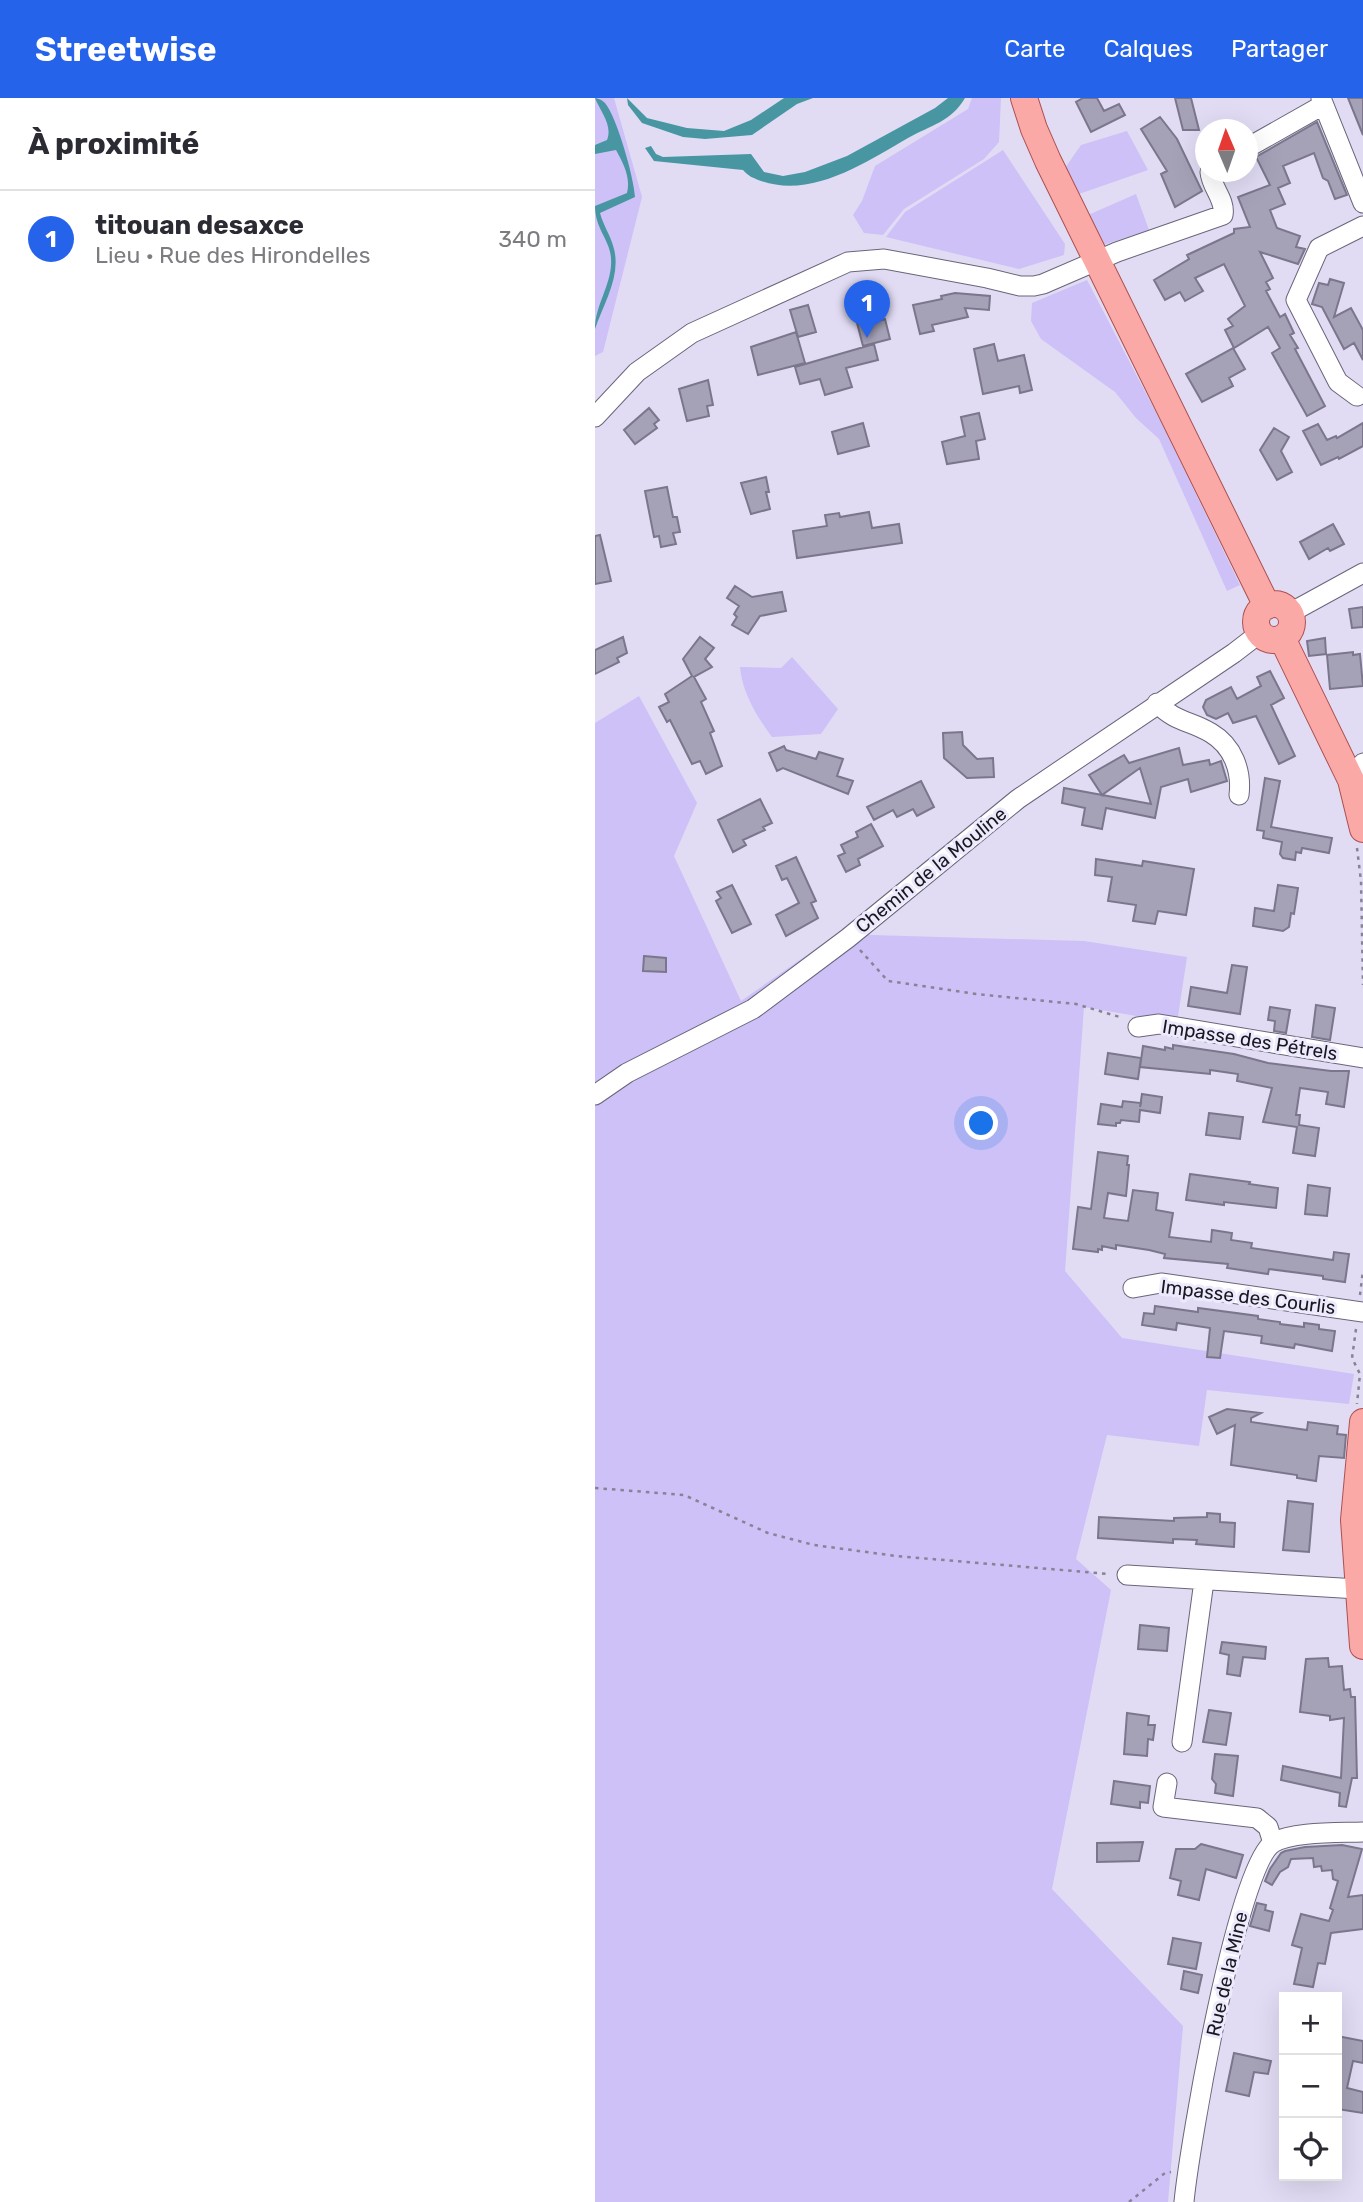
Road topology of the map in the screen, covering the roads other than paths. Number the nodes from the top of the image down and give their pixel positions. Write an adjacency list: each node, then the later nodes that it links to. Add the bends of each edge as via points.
1 (1024, 98): 7 (main road)
2 (1322, 102): 3 (street); 5 (street)
3 (1258, 142)
4 (1213, 182): 7 (street, via 1223,215)
5 (1363, 203)
6 (1363, 226): 8 (street, via 1319,247 1296,300 1338,382)
7 (1097, 262): 9 (street, via 1034,286 884,259 848,262 692,333 637,372); 11 (main road)
8 (1357, 396)
9 (595, 417)
10 (1363, 573): 11 (street, Chemin de la Mouline)
11 (1274, 623): 12 (street, Chemin de la Mouline); 13 (main road)
12 (1157, 703): 14 (street, via 1169,715 1212,733 1226,746 1241,776); 18 (street, Chemin de la Mouline, via 1018,799 753,1009 627,1073)
13 (1357, 772): 15 (main road)
14 (1239, 795)
15 (1360, 837)
16 (1138, 1027): 17 (street, Impasse des Pétrels, via 1159,1024)
17 (1363, 1058)
18 (595, 1095)
19 (1133, 1288): 20 (street, Impasse des Courlis, via 1161,1283)
20 (1361, 1312)
21 (1359, 1418): 24 (main road, via 1354,1520)
22 (1127, 1575): 23 (street)
23 (1203, 1581): 24 (street); 26 (street)
24 (1358, 1589): 25 (main road)
25 (1363, 1646)
26 (1182, 1742)
27 (1167, 1783): 29 (street, via 1163,1807 1257,1818 1268,1827)
28 (1363, 1832): 29 (street, via 1302,1835)
29 (1273, 1843): 30 (street, Rue de la Mine, via 1250,1883 1233,1942 1200,2093)
30 (1184, 2202)

